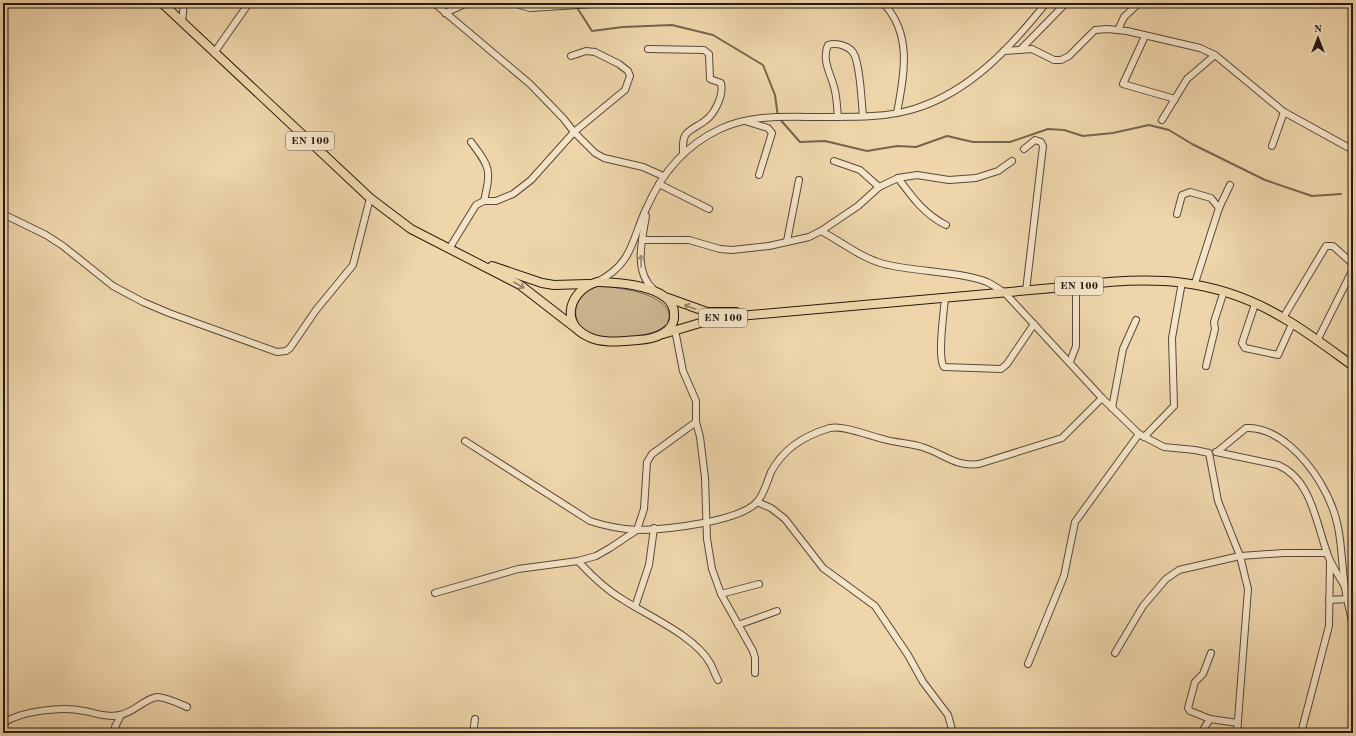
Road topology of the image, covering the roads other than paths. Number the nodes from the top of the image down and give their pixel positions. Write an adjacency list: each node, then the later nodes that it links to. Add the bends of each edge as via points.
1 (162, 3): 13 (main road, EN 100)
2 (184, 3): 13 (street)
3 (249, 3): 19 (street)
4 (434, 3): 12 (street)
5 (467, 3): 12 (street)
6 (513, 3): 7 (street, via 530,8)
7 (611, 3)
8 (883, 3): 24 (street, via 897,21 902,35 904,56)
9 (1046, 3): 18 (street)
10 (1066, 3): 17 (street)
11 (1139, 3): 14 (street, via 1124,17)
12 (445, 14): 29 (street, via 530,84)
13 (182, 22): 19 (main road, EN 100)
14 (1118, 30): 15 (street); 17 (street, via 1096,30 1069,56 1061,60 1054,60 1032,49)
15 (1145, 36): 20 (street, via 1200,48); 22 (street, via 1123,84)
16 (648, 49): 34 (street, via 708,51 710,80 721,83 715,110 687,133 684,138)
17 (1021, 49): 18 (street)
18 (1004, 51): 24 (street, via 962,87 935,101)
19 (214, 53): 44 (main road, EN 100)
20 (1215, 55): 22 (street, via 1187,79); 23 (street)
21 (571, 56): 29 (street, via 586,50 594,52 618,64 628,71 630,76 625,90)
22 (1175, 99): 28 (street)
23 (1284, 112): 31 (street); 33 (street)
24 (897, 113): 25 (street)
25 (863, 116): 26 (street); 26 (street, via 855,56 846,46 833,44 828,45 825,52 828,73 836,94)
26 (838, 117): 27 (street)
27 (743, 120): 34 (street, via 699,140); 37 (street, via 768,128 772,133)
28 (1162, 120)
29 (574, 132): 38 (street, via 604,158 643,167); 45 (street, via 531,180 514,194 496,201)
30 (471, 142): 45 (street, via 486,161 489,172)
31 (1272, 146)
32 (1024, 149): 64 (street, via 1035,140 1043,146)
33 (1353, 150)
34 (683, 154): 38 (street)
35 (834, 161): 43 (street, via 860,170)
36 (1012, 161): 39 (street, via 998,171 976,178 949,180 917,175)
37 (759, 175)
38 (663, 176): 41 (street)
39 (898, 178): 43 (street); 51 (street, via 926,212)
40 (798, 180): 54 (street)
41 (659, 184): 46 (street); 48 (street)
42 (1230, 185): 47 (street)
43 (880, 187): 52 (street, via 858,206)
44 (370, 198): 49 (street, via 353,264 290,348 277,352 143,302 113,286 46,235); 55 (main road, EN 100, via 411,229)
45 (484, 201): 55 (street, via 476,205)
46 (647, 206): 53 (street); 59 (street, via 627,257 612,274)
47 (1219, 208): 50 (street, via 1211,198 1190,192 1182,195); 61 (street)
48 (709, 209)
49 (3, 214)
50 (1177, 214)
51 (946, 225)
52 (821, 231): 54 (street, via 809,237); 66 (street, via 860,254 882,263 971,278 987,282)
53 (642, 240): 54 (street, via 689,240 732,250 769,246); 67 (street, one-way to 53, via 648,285 642,275)
54 (787, 241)
55 (450, 249): 56 (main road, EN 100)
56 (472, 260): 62 (main road, EN 100, via 542,283); 76 (main road, EN 100, one-way to 76, via 532,293)
57 (1353, 264): 71 (street, via 1333,246 1326,246)
58 (1353, 269): 78 (street)
59 (597, 282): 62 (main road, EN 100); 67 (main road, EN 100, via 645,288)
60 (1182, 282): 61 (main road, EN 100); 63 (main road, EN 100, via 1128,280); 85 (street, via 1172,338 1174,406)
61 (1195, 283): 65 (main road, EN 100)
62 (588, 284): 76 (main road, via 574,298 571,308 575,326)
63 (1076, 286): 64 (main road, EN 100); 79 (street, via 1076,346)
64 (1026, 291): 66 (main road, EN 100)
65 (1224, 292): 69 (main road, EN 100); 80 (street, via 1214,322 1215,329)
66 (1006, 293): 68 (main road, EN 100); 73 (street)
67 (662, 295): 70 (main road, EN 100, one-way to 67, via 707,312); 77 (main road, via 671,302 674,317 672,324)
68 (945, 298): 70 (main road, EN 100); 73 (street, via 941,354 941,364 944,367 1001,369)
69 (1256, 304): 71 (main road, EN 100); 74 (street, via 1242,342 1245,348 1278,355)
70 (784, 312): 75 (main road, EN 100, via 717,318)
71 (1284, 318): 74 (main road, EN 100)
72 (1136, 320): 83 (street, via 1123,349)
73 (1034, 324): 79 (street)
74 (1292, 324): 78 (main road, EN 100)
75 (675, 330): 77 (main road, EN 100); 84 (street, via 683,371 696,401)
76 (582, 333): 77 (main road, EN 100, via 590,338 613,341 644,340)
77 (663, 334)
78 (1317, 341): 81 (main road, EN 100)
79 (1070, 362): 82 (street)
80 (1206, 366)
81 (1353, 366)
82 (1102, 398): 83 (street); 89 (street, via 1062,438 973,465 956,464 945,456 921,447 832,428 808,436 777,461)
83 (1112, 408): 85 (street)
84 (696, 422): 90 (street, via 705,478); 92 (street, via 652,454 647,462 644,509)
85 (1142, 436): 88 (street, via 1164,448); 109 (street, via 1075,522 1064,576)
86 (465, 441): 92 (street, via 590,521 604,526)
87 (1218, 451): 88 (street); 93 (street, via 1288,469 1302,484 1309,499); 98 (street, via 1246,428 1265,431 1283,440 1294,450 1309,467 1331,503 1338,526)
88 (1208, 453): 94 (street, via 1218,501)
89 (757, 502): 90 (street, via 738,515); 120 (street, via 772,508 785,519 823,568 875,606 923,682 948,715)
90 (706, 523): 91 (street); 100 (street, via 712,569)
91 (654, 528): 92 (street); 103 (street, via 649,565)
92 (637, 530): 96 (street, via 596,556)
93 (1327, 553): 94 (street); 95 (street)
94 (1240, 556): 108 (street, via 1179,570 1172,574 1143,606); 117 (street, via 1248,589)
95 (1330, 560): 98 (street); 102 (street)
96 (578, 561): 99 (street, via 518,569); 103 (street, via 620,599)
97 (759, 584): 100 (street)
98 (1345, 587): 101 (street)
99 (435, 593)
100 (721, 594): 105 (street)
101 (1348, 599): 102 (street); 106 (street)
102 (1329, 600): 123 (street, via 1329,626)
103 (635, 607): 111 (street, via 698,649 710,663)
104 (776, 611): 105 (street)
105 (738, 625): 110 (street, via 753,651)
106 (1353, 627)
107 (1211, 652): 115 (street, via 1202,674 1195,682 1188,704 1190,710)
108 (1115, 653)
109 (1028, 664)
110 (755, 673)
111 (718, 680)
112 (187, 707): 113 (street, via 160,697 152,698)
113 (121, 715): 116 (street, via 96,715 60,709 28,713); 118 (street, via 115,728)
114 (475, 719): 119 (street)
115 (1210, 719): 117 (street); 121 (street)
116 (3, 723)
117 (1238, 723): 122 (street)
118 (125, 733)
119 (473, 733)
120 (953, 733)
121 (1201, 733)
122 (1236, 733)
123 (1301, 733)

